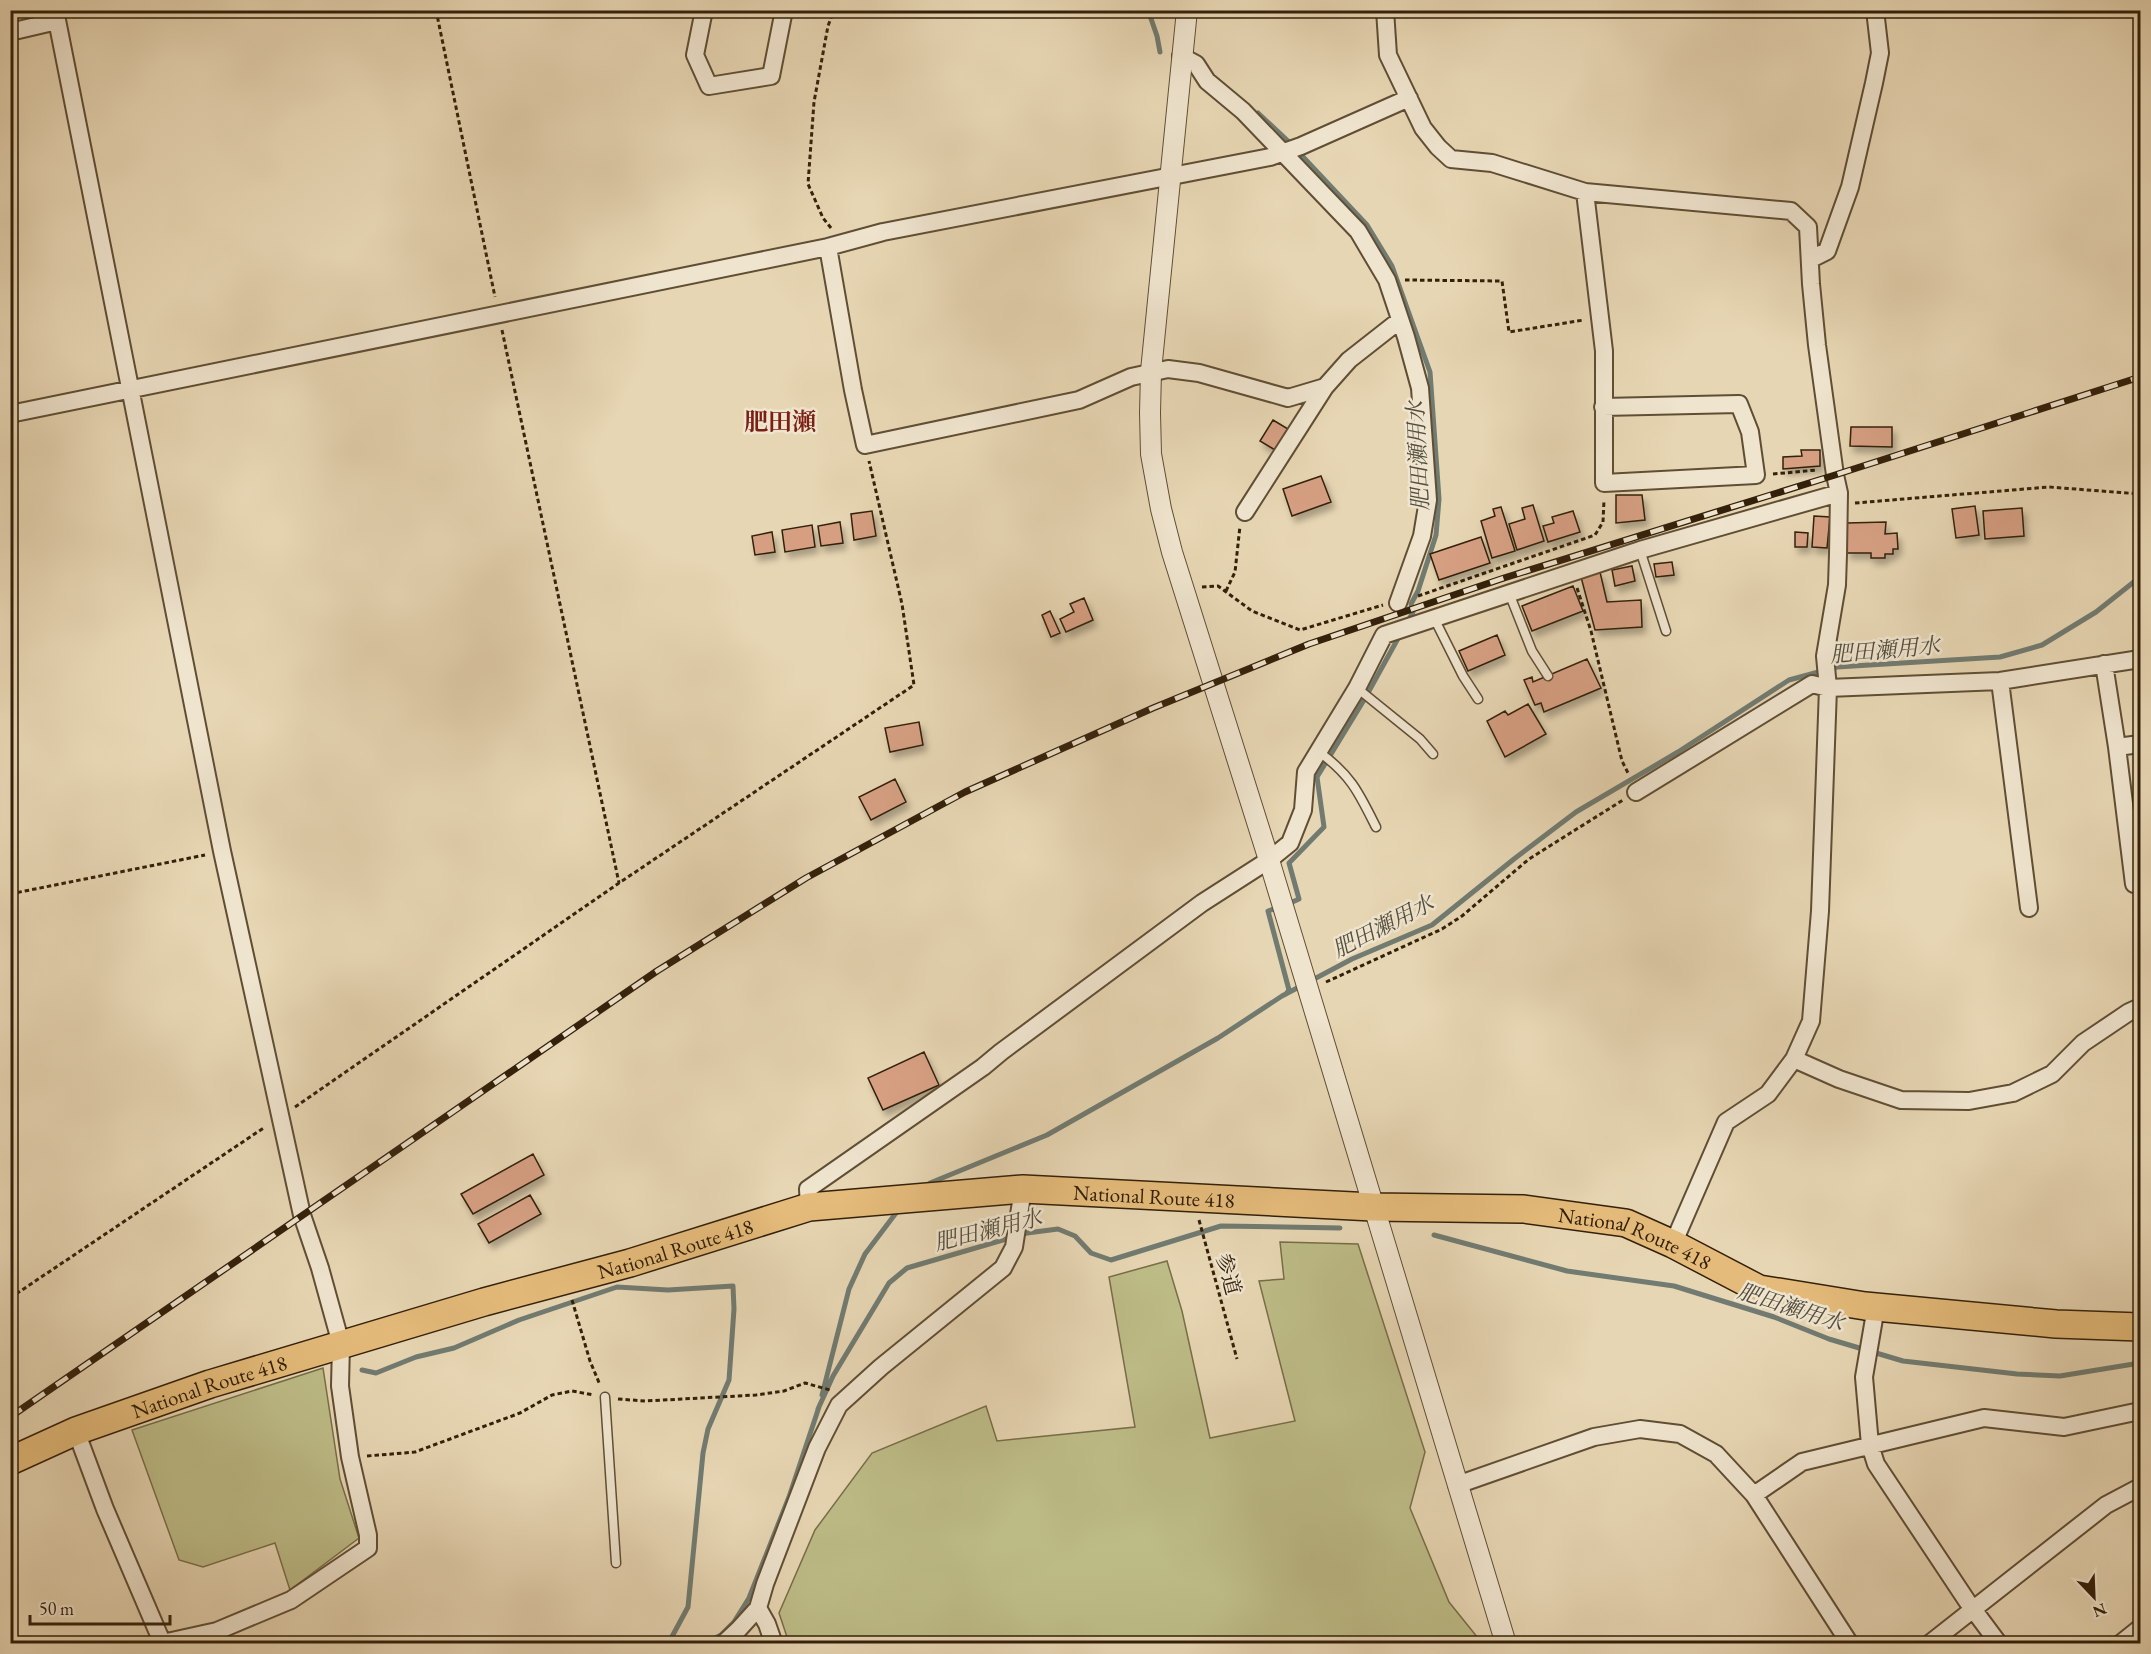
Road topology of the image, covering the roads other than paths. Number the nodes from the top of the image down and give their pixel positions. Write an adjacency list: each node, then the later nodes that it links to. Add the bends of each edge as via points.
1 (704, 10): 2 (street, via 695,55 709,86 771,76)
2 (784, 10)
3 (1187, 10): 8 (street)
4 (1385, 10): 9 (street, via 1388,55)
5 (1875, 10): 14 (street, via 1880,53 1850,187 1827,251)
6 (56, 16): 7 (street); 18 (street)
7 (10, 32)
8 (1181, 56): 10 (street, via 1196,64 1207,81); 11 (street)
9 (1409, 98): 10 (street); 12 (street, via 1423,128 1451,159 1492,163)
10 (1283, 153): 11 (street); 15 (street, via 1358,231 1387,280)
11 (1172, 176): 13 (street, via 884,232); 16 (street)
12 (1585, 192): 14 (street, via 1791,211 1808,227); 19 (street, via 1604,351)
13 (828, 247): 16 (street, via 865,445 1079,400); 18 (street)
14 (1811, 259): 21 (street, via 1817,345)
15 (1401, 320): 17 (street, via 1349,360); 25 (street, via 1420,388 1428,500 1422,536)
16 (1151, 371): 17 (street, via 1199,373 1288,398); 41 (street, via 1151,454 1161,509)
17 (1325, 387): 22 (street)
18 (132, 389): 20 (street); 52 (street, via 222,851 280,1117 302,1215)
19 (1603, 407): 19 (street, via 1604,483 1756,475 1750,432 1739,404)
20 (10, 414)
21 (1839, 498): 23 (street); 33 (street, via 1836,585 1825,656)
22 (1245, 512)
23 (1640, 550): 24 (street); 27 (lane)
24 (1509, 593): 26 (street); 30 (lane, via 1532,651)
25 (1398, 603)
26 (1434, 618): 32 (street, via 1384,635); 34 (lane)
27 (1666, 631)
28 (2140, 659): 29 (street)
29 (2104, 664): 31 (street); 36 (street)
30 (1548, 676)
31 (2000, 681): 33 (street); 43 (street)
32 (1357, 688): 37 (street); 38 (lane)
33 (1828, 688): 39 (street, via 1812,684); 45 (street, via 1820,911 1811,1021)
34 (1478, 699)
35 (2140, 744): 36 (street)
36 (2117, 747): 42 (street, via 2134,884)
37 (1319, 752): 40 (lane, via 1348,776); 41 (street, via 1306,772 1303,810 1290,843)
38 (1433, 754)
39 (1636, 792)
40 (1376, 827)
41 (1269, 860): 47 (street, via 1202,903 983,1067 808,1189); 48 (street)
42 (2140, 883)
43 (2029, 908)
44 (2140, 1007): 45 (street, via 2084,1043 2052,1074 2013,1094 1969,1101 1901,1100)
45 (1794, 1059): 49 (street, via 1768,1094 1726,1122)
46 (1023, 1189): 47 (highway, National Route 418); 48 (highway, National Route 418); 62 (street, via 1014,1247 1003,1268 839,1405 817,1448)
47 (809, 1207): 52 (highway, National Route 418, via 630,1263)
48 (1373, 1207): 49 (highway, National Route 418, via 1524,1209 1626,1222); 58 (street)
49 (1672, 1244): 50 (highway, National Route 418, via 1759,1288)
50 (1876, 1307): 51 (highway, National Route 418, via 2056,1324); 56 (street, via 1864,1377)
51 (2140, 1327)
52 (341, 1344): 55 (highway, National Route 418); 65 (street, via 340,1386 368,1548 291,1600)
53 (605, 1397): 61 (lane)
54 (2140, 1411): 56 (street, via 2064,1427 1984,1418)
55 (76, 1431): 57 (highway, National Route 418); 66 (street)
56 (1870, 1445): 60 (street, via 1802,1462); 63 (street, via 1876,1464)
57 (10, 1461)
58 (1457, 1485): 60 (street, via 1594,1437 1640,1429 1680,1434 1716,1454); 69 (street)
59 (2140, 1487): 63 (street, via 2106,1505)
60 (1754, 1494): 70 (street)
61 (616, 1563)
62 (758, 1608): 67 (street); 68 (street)
63 (1974, 1610): 71 (street); 72 (street)
64 (2140, 1628): 73 (street)
65 (219, 1637): 66 (street)
66 (160, 1643)
67 (723, 1644)
68 (774, 1644)
69 (1506, 1644)
70 (1850, 1644)
71 (1929, 1644)
72 (2000, 1644)
73 (2120, 1644)

